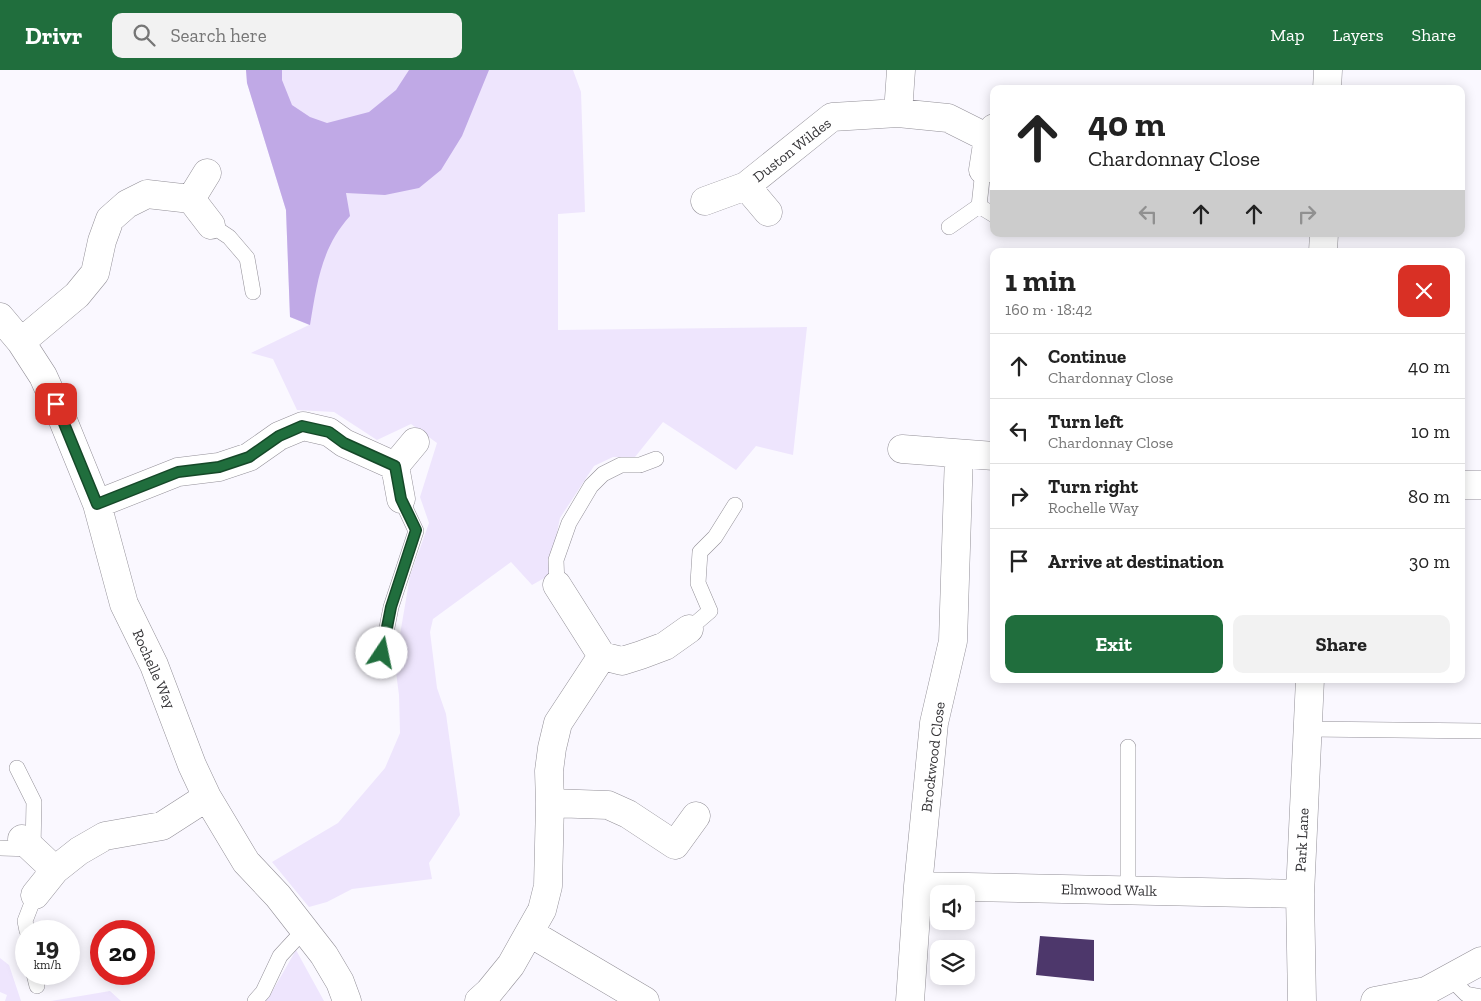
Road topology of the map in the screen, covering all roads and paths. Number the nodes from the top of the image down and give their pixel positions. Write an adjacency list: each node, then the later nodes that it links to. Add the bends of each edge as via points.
1 (901, 70): 4 (street)
2 (1328, 70): 3 (street)
3 (1327, 85)
4 (898, 113): 5 (street, Duston Wildes, via 948,118); 9 (street, Duston Wildes, via 832,116)
5 (990, 133)
6 (990, 138): 7 (street, Duston Wildes)
7 (983, 170): 12 (lane)
8 (207, 173): 10 (street)
9 (746, 186): 11 (street, Duston Wildes); 13 (street, Duston Wildes)
10 (191, 199): 15 (street); 19 (street, via 147,194 127,204 110,219 95,273 77,295)
11 (705, 202)
12 (978, 206): 14 (lane); 16 (lane)
13 (768, 212)
14 (990, 213)
15 (212, 225): 17 (lane, via 247,258)
16 (949, 226)
17 (253, 292)
18 (0, 317): 19 (street, Rochelle Way)
19 (21, 342): 29 (street, Rochelle Way, via 43,376)
20 (414, 442): 25 (street)
21 (902, 449): 22 (street)
22 (958, 454): 23 (street); 45 (street, Brockwood Close, via 953,641 934,724)
23 (990, 456)
24 (656, 459): 31 (lane, via 640,465 621,465 603,474 591,486 569,523 556,560)
25 (395, 466): 28 (street); 29 (street, via 344,443 329,432 302,426 279,436 249,457 219,467 178,472)
26 (1465, 484): 27 (street)
27 (1481, 485)
28 (401, 499): 33 (lane, via 416,530 391,607)
29 (97, 504): 40 (street, Rochelle Way, via 124,604 154,665)
30 (736, 505): 32 (lane, via 715,537 700,552 698,583 710,611)
31 (557, 585): 34 (street)
32 (689, 629): 34 (street, via 665,646 622,661)
33 (382, 653)
34 (602, 656): 41 (street, via 558,723 549,771)
35 (1310, 683): 36 (street, Park Lane)
36 (1308, 729): 37 (lane); 47 (street, Park Lane)
37 (1481, 731)
38 (1128, 747): 46 (lane)
39 (17, 768): 43 (lane, via 34,802)
40 (207, 797): 44 (street, via 162,826 105,836); 50 (street, Rochelle Way, via 246,862)
41 (550, 803): 42 (street, via 608,805 628,814 675,845); 51 (street, via 548,886 542,910)
42 (696, 816)
43 (19, 846): 44 (street)
44 (55, 870): 48 (street)
45 (918, 886): 46 (street, Elmwood Walk); 59 (street, Brockwood Close)
46 (1128, 890): 47 (street, Elmwood Walk)
47 (1300, 894): 60 (street, Park Lane)
48 (35, 895): 49 (lane)
49 (25, 920)
50 (304, 930): 55 (lane, via 280,956 263,992); 56 (street, Rochelle Way, via 324,955)
51 (530, 933): 57 (street, via 512,965); 58 (street)
52 (1481, 961): 53 (street)
53 (1450, 978): 54 (lane, via 1466,994); 61 (street, via 1426,991)
54 (1481, 998)
55 (255, 1001)
56 (347, 1001)
57 (479, 1001)
58 (645, 1001)
59 (910, 1001)
60 (1302, 1001)
61 (1375, 1001)

